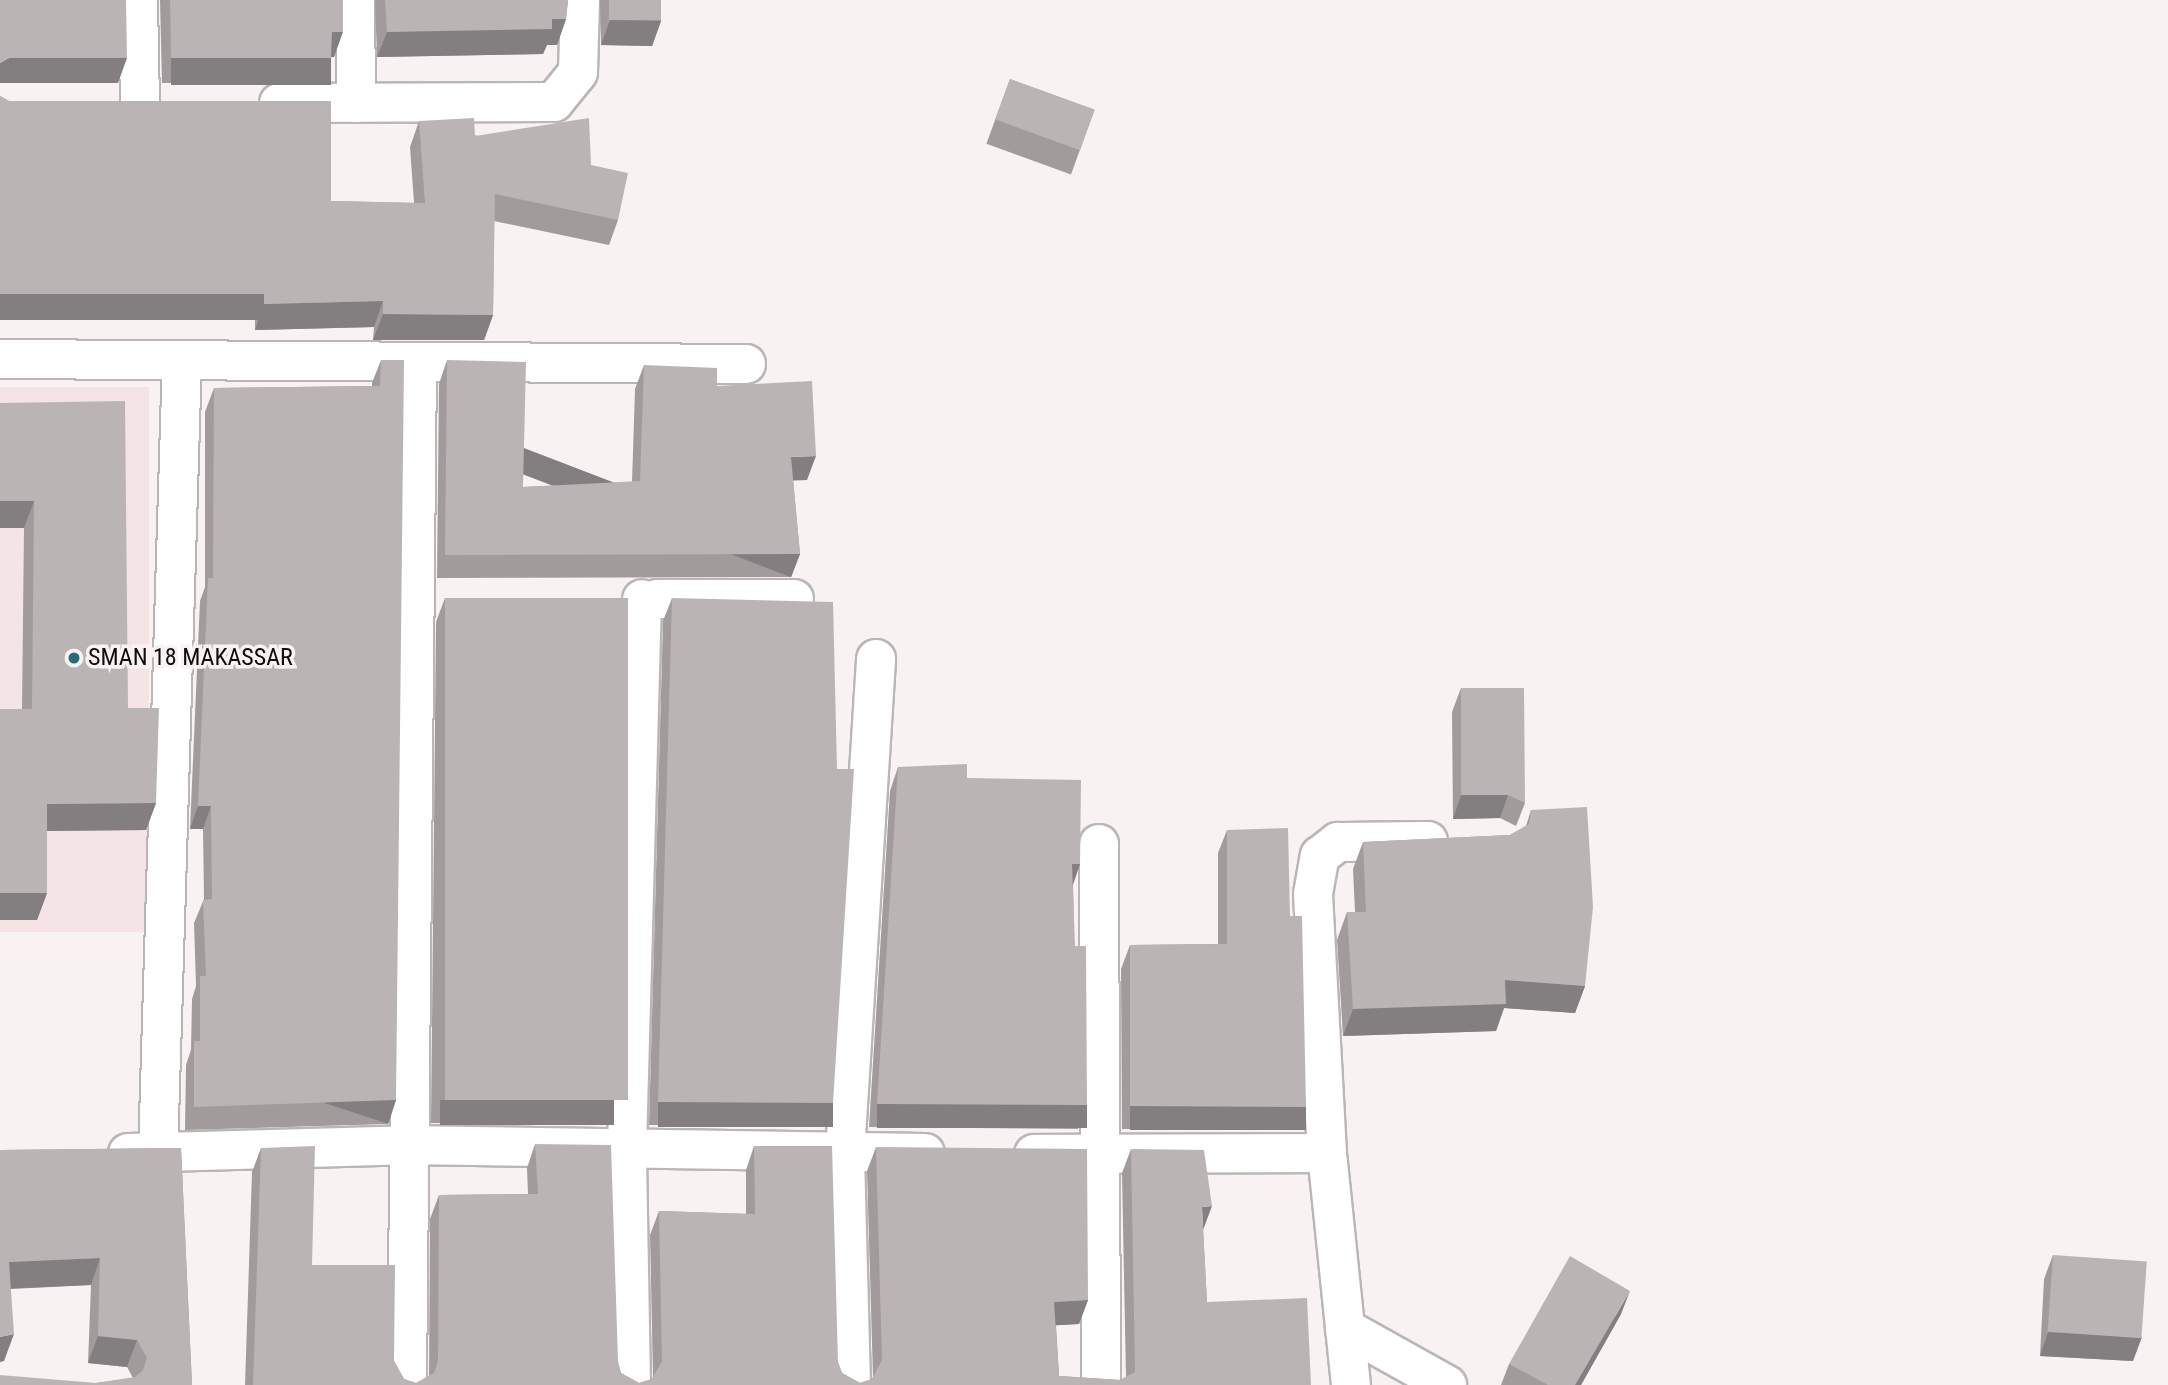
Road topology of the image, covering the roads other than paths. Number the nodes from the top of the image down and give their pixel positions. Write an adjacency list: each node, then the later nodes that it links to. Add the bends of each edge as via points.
1 (138, 0): 4 (street)
2 (355, 0): 8 (street)
3 (580, 0): 8 (street, via 578,72 554,102)
4 (140, 102): 5 (street); 6 (street)
5 (180, 102)
6 (98, 103)
7 (248, 103): 8 (street)
8 (356, 103)
9 (0, 359): 10 (street)
10 (182, 360): 12 (street); 24 (street)
11 (746, 364): 12 (street)
12 (417, 366): 16 (street)
13 (642, 598): 14 (street); 15 (street); 22 (street)
14 (601, 599)
15 (794, 599)
16 (413, 600): 17 (street); 21 (street)
17 (453, 600)
18 (876, 659): 25 (street)
19 (1460, 841): 26 (street, via 1338,842 1320,856 1313,894)
20 (1098, 844): 27 (street)
21 (407, 1145): 22 (street); 24 (street); 29 (street)
22 (627, 1147): 25 (street); 30 (street)
23 (92, 1152): 24 (street)
24 (158, 1153)
25 (845, 1153): 27 (street); 31 (street)
26 (1328, 1153): 27 (street); 28 (street)
27 (1098, 1154): 32 (street)
28 (1345, 1328): 33 (street); 34 (street)
29 (407, 1385)
30 (631, 1385)
31 (851, 1385)
32 (1101, 1385)
33 (1351, 1385)
34 (1447, 1385)

